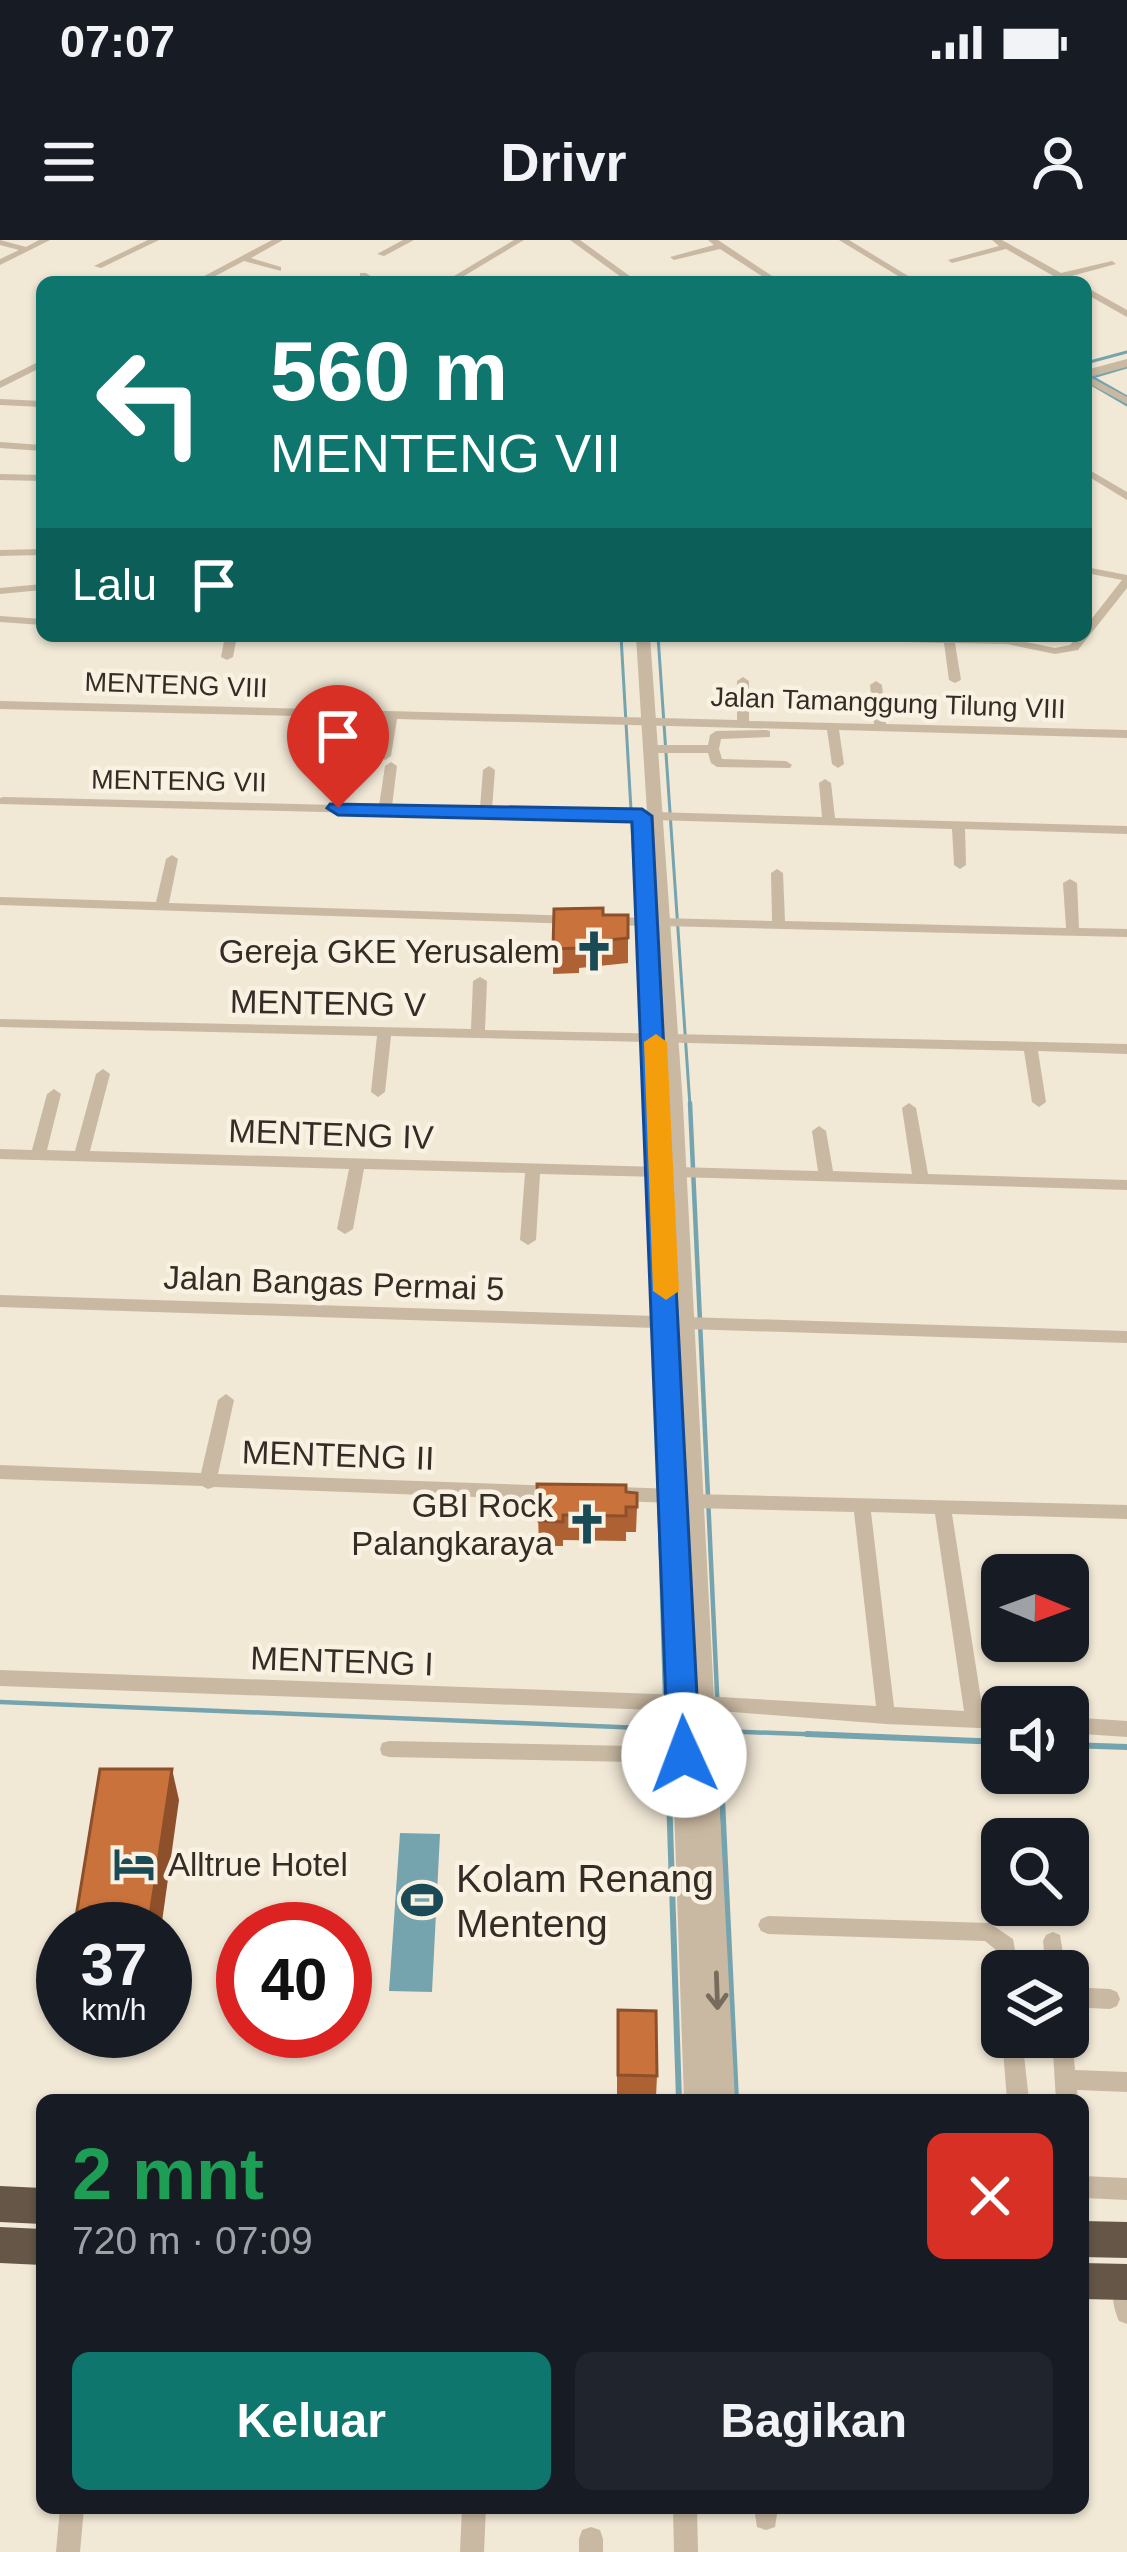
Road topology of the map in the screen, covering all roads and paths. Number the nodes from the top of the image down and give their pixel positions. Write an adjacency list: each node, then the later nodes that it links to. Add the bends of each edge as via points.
1 (46, 240): 12 (street)
2 (155, 240): 19 (street)
3 (279, 240): 15 (street)
4 (410, 240): 13 (street)
5 (520, 240): 23 (street)
6 (574, 240): 24 (street)
7 (843, 240): 26 (street)
8 (996, 240): 11 (street)
9 (0, 242): 12 (street)
10 (716, 243): 14 (street); 25 (street)
11 (1008, 247): 16 (street); 21 (street)
12 (26, 250): 17 (street)
13 (381, 254)
14 (674, 257)
15 (242, 258): 20 (street); 22 (street)
16 (952, 260)
17 (0, 262)
18 (1112, 264): 21 (street)
19 (98, 266)
20 (278, 269)
21 (1060, 275)
22 (208, 276)
23 (458, 276)
24 (625, 276)
25 (768, 276)
26 (904, 276)
27 (1092, 294): 28 (street)
28 (1127, 314)
29 (1127, 361): 31 (street)
30 (36, 366): 33 (street)
31 (1092, 372)
32 (1092, 378): 34 (street)
33 (0, 385)
34 (1127, 401)
35 (0, 402): 36 (street)
36 (36, 404)
37 (0, 445): 38 (street)
38 (36, 448)
39 (1092, 476): 42 (street)
40 (0, 477): 41 (street)
41 (36, 478)
42 (1127, 497)
43 (36, 552): 44 (street)
44 (0, 553)
45 (1092, 571): 46 (street)
46 (1126, 582): 51 (street)
47 (36, 588): 48 (street)
48 (0, 591)
49 (0, 619): 50 (street)
50 (36, 622)
51 (1092, 626)
52 (230, 642): 58 (street)
53 (633, 642): 64 (street)
54 (643, 642): 64 (street)
55 (949, 642): 59 (street)
56 (978, 642): 57 (street, via 1066,651)
57 (1077, 642)
58 (227, 657)
59 (955, 680)
60 (742, 681): 65 (street)
61 (876, 685): 68 (street)
62 (0, 705): 63 (street, MENTENG VIII)
63 (392, 715): 64 (street, MENTENG VIII); 77 (street)
64 (643, 720): 65 (street, Jalan Tamanggung Tilung VIII); 70 (street); 79 (street)
65 (743, 723): 66 (street, Jalan Tamanggung Tilung VIII)
66 (781, 724): 67 (street, Jalan Tamanggung Tilung VIII); 71 (street, via 778,734 716,735)
67 (832, 725): 68 (street, Jalan Tamanggung Tilung VIII); 72 (street)
68 (880, 727): 69 (street, Jalan Tamanggung Tilung VIII)
69 (1127, 734)
70 (651, 748): 71 (street); 79 (street)
71 (713, 749): 73 (street, via 717,763)
72 (838, 764)
73 (786, 765)
74 (489, 770): 78 (street)
75 (825, 783): 80 (street)
76 (3, 800): 77 (street, MENTENG VII)
77 (385, 810): 78 (street, MENTENG VII)
78 (486, 812): 79 (street, MENTENG VII)
79 (648, 816): 80 (street, MENTENG VII); 89 (street)
80 (829, 820): 81 (street, MENTENG VII)
81 (958, 824): 82 (street, MENTENG VII); 84 (street)
82 (1127, 830)
83 (172, 859): 88 (street)
84 (960, 866)
85 (777, 873): 90 (street)
86 (1070, 884): 91 (street)
87 (0, 902): 88 (street)
88 (162, 905): 89 (street)
89 (655, 922): 90 (street); 97 (street)
90 (779, 925): 91 (street)
91 (1073, 932): 92 (street)
92 (1127, 933)
93 (480, 981): 96 (street)
94 (0, 1023): 95 (street, MENTENG V)
95 (385, 1031): 96 (street, MENTENG V); 101 (street)
96 (478, 1034): 97 (street, MENTENG V)
97 (663, 1039): 98 (street, MENTENG V); 111 (street)
98 (1030, 1047): 99 (street, MENTENG V); 103 (street)
99 (1127, 1049)
100 (103, 1074): 108 (street)
101 (378, 1092)
102 (54, 1094): 107 (street)
103 (1039, 1102)
104 (909, 1108): 113 (street)
105 (818, 1131): 112 (street)
106 (0, 1154): 107 (street, MENTENG IV)
107 (38, 1154): 108 (street, MENTENG IV)
108 (81, 1156): 109 (street, MENTENG IV)
109 (357, 1164): 110 (street, MENTENG IV); 115 (street)
110 (532, 1170): 111 (street, MENTENG IV); 116 (street)
111 (669, 1172): 112 (street, MENTENG IV); 118 (street)
112 (826, 1177): 113 (street, MENTENG IV)
113 (921, 1180): 114 (street, MENTENG IV)
114 (1127, 1185)
115 (345, 1229)
116 (528, 1240)
117 (0, 1301): 118 (street, Jalan Bangas Permai 5)
118 (675, 1322): 119 (street, Jalan Bangas Permai 5); 123 (street)
119 (1127, 1337)
120 (226, 1400): 122 (street)
121 (0, 1472): 122 (street, MENTENG II)
122 (208, 1482): 123 (street, MENTENG II)
123 (683, 1499): 124 (street, MENTENG II); 128 (street)
124 (862, 1505): 125 (street, MENTENG II); 129 (street)
125 (944, 1509): 126 (street, MENTENG II); 130 (street)
126 (1127, 1512)
127 (0, 1678): 128 (street, MENTENG I)
128 (692, 1708): 129 (street, MENTENG I); 135 (main road)
129 (886, 1716): 130 (street, MENTENG I)
130 (975, 1720): 131 (street, MENTENG I)
131 (981, 1720)
132 (1089, 1727): 133 (street)
133 (1127, 1730)
134 (388, 1749): 135 (street)
135 (691, 1750): 136 (street)
136 (700, 1878): 147 (street); 148 (street, one-way to 148)
137 (768, 1925): 139 (street, via 989,1932)
138 (1053, 1941): 140 (street)
139 (1006, 1950)
140 (1054, 1950)
141 (1089, 1998): 142 (street)
142 (1110, 1999)
143 (1014, 2058): 149 (street)
144 (1064, 2058): 146 (street)
145 (1127, 2082): 146 (street)
146 (1066, 2090)
147 (698, 2094)
148 (720, 2094)
149 (1017, 2094)
150 (1089, 2187): 151 (street)
151 (1127, 2189)
152 (0, 2204): 153 (highway)
153 (36, 2206)
154 (1089, 2239): 155 (highway)
155 (1127, 2240)
156 (0, 2246): 157 (highway)
157 (36, 2247)
158 (1089, 2283): 159 (highway)
159 (1126, 2292)
160 (71, 2514): 163 (street)
161 (474, 2514): 164 (street)
162 (685, 2514): 165 (street)
163 (68, 2552)
164 (472, 2552)
165 (686, 2552)

